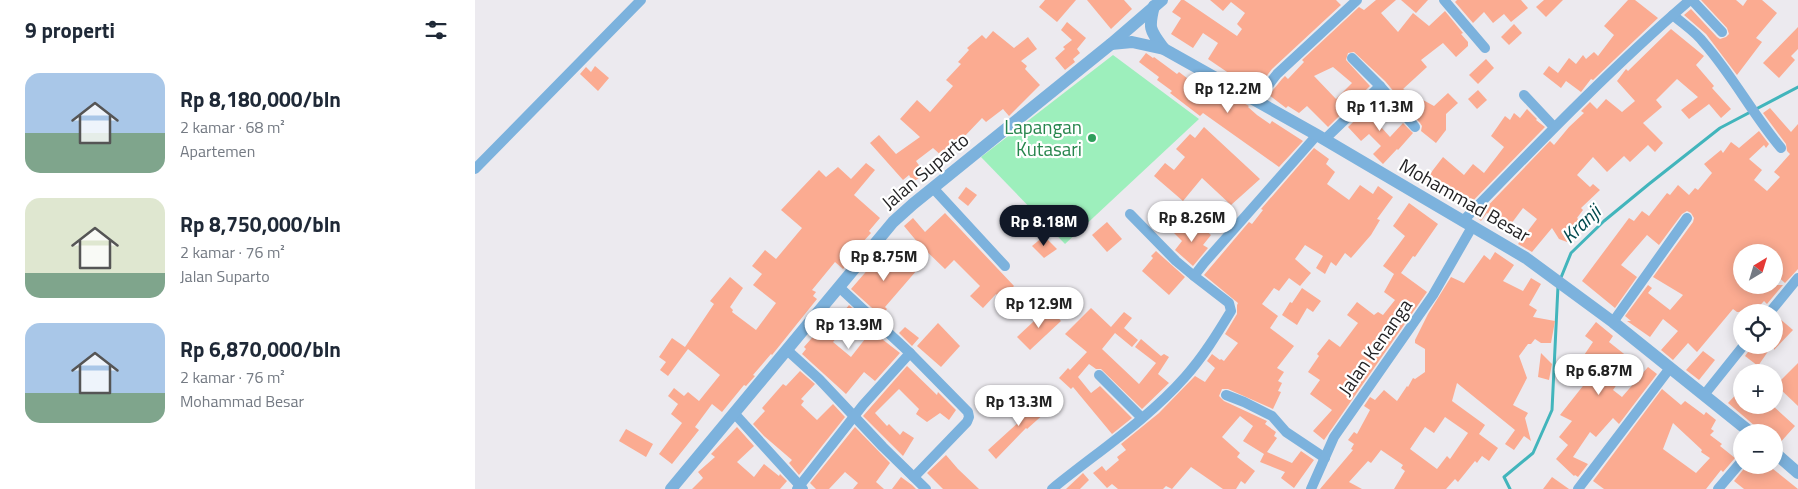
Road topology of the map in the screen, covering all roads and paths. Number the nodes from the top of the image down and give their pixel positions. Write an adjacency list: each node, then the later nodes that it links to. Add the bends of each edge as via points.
1 (641, 0): 19 (street)
2 (1444, 0): 9 (street)
3 (1691, 0): 6 (street, Jalan Kenanga); 7 (street)
4 (1354, 1): 14 (street, via 1277,74)
5 (1158, 3): 8 (street, Jalan Suparto); 10 (street, via 1149,25)
6 (1673, 15): 16 (street, Jalan Kenanga); 18 (street, via 1709,48)
7 (1722, 32)
8 (1111, 44): 10 (street, via 1132,42); 20 (street, Jalan Suparto)
9 (1485, 48)
10 (1164, 49): 14 (street, Mohammad Besar)
11 (1352, 58): 12 (street)
12 (1380, 86): 15 (street); 17 (street)
13 (1524, 95): 16 (street)
14 (1256, 101): 17 (street, Mohammad Besar)
15 (1415, 127)
16 (1554, 127): 23 (street, Jalan Kenanga)
17 (1321, 137): 23 (street, Mohammad Besar); 25 (street)
18 (1781, 148)
19 (475, 169)
20 (933, 188): 24 (street); 27 (street, Jalan Suparto, via 893,222)
21 (1130, 214): 25 (street)
22 (1687, 218): 29 (street)
23 (1468, 224): 29 (street, Mohammad Besar, via 1549,273); 41 (street, Jalan Kenanga, via 1433,294 1334,437)
24 (1005, 266)
25 (1194, 276): 39 (street, via 1229,304 1231,311 1212,343 1185,377)
26 (1798, 278): 28 (street)
27 (839, 287): 30 (street, Jalan Suparto); 31 (street)
28 (1777, 304)
29 (1613, 322): 33 (street, Mohammad Besar)
30 (787, 350): 37 (street, Jalan Suparto); 38 (street)
31 (909, 353): 38 (street); 45 (street, via 964,407 969,417)
32 (1737, 354): 36 (street)
33 (1670, 368): 36 (street, Mohammad Besar); 51 (street)
34 (1099, 375): 39 (street)
35 (1227, 395): 41 (street, via 1272,416 1286,432)
36 (1704, 395): 40 (street, Mohammad Besar)
37 (734, 413): 47 (street); 48 (street, Jalan Suparto)
38 (854, 416): 45 (street); 47 (street)
39 (1141, 417): 46 (street)
40 (1740, 424)
41 (1325, 458): 50 (street, Jalan Kenanga)
42 (1783, 460): 44 (street)
43 (1733, 471): 52 (street)
44 (1798, 473)
45 (914, 478): 49 (street)
46 (1057, 487)
47 (800, 488)
48 (671, 489)
49 (926, 489)
50 (1311, 489)
51 (1578, 489)
52 (1718, 489)

